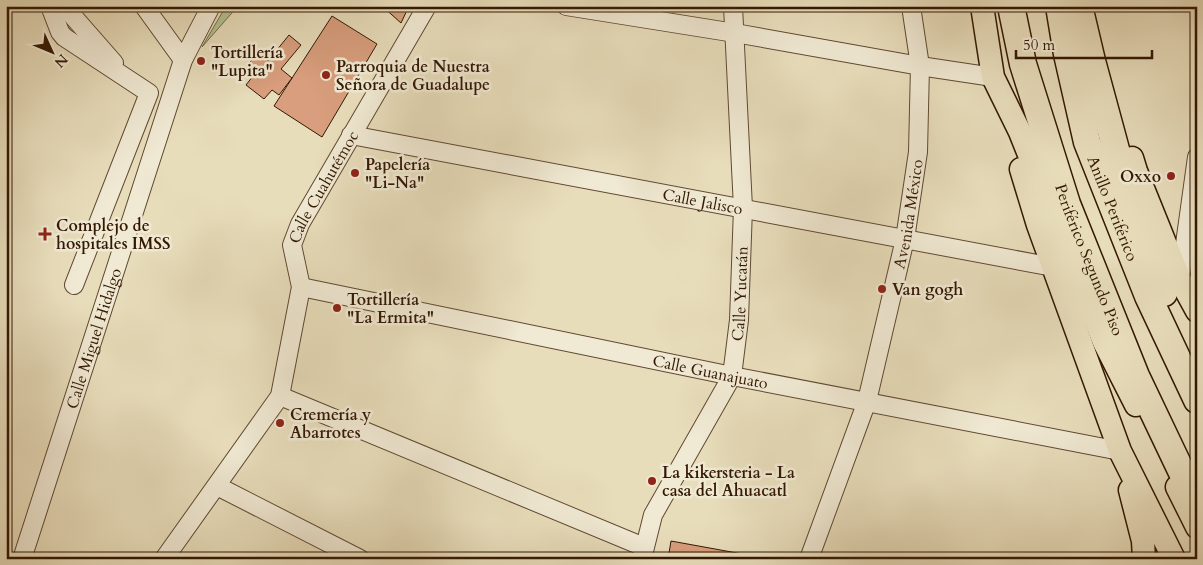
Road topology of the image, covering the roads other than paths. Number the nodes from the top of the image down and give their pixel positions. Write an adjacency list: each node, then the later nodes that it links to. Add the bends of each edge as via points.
1 (50, 6): 19 (street, via 64,37)
2 (64, 6): 19 (street)
3 (144, 6): 16 (street)
4 (211, 6): 16 (street, Calle Miguel Hidalgo)
5 (427, 6): 20 (street, Calle Cuahutémoc)
6 (566, 6): 15 (street)
7 (733, 6): 15 (street, Calle Yucatán)
8 (911, 6): 17 (street, Avenida México)
9 (982, 6): 18 (main road)
10 (1011, 6): 38 (highway, Periférico Segundo Piso, via 1023,64 1066,204)
11 (1020, 6): 36 (highway, Anillo Periférico, via 1050,142 1120,314)
12 (1060, 6): 33 (highway, Anillo Periférico, via 1087,142 1148,296)
13 (1079, 6): 29 (highway, via 1118,157 1166,296)
14 (1091, 6): 25 (main road, via 1096,35 1136,171)
15 (735, 33): 17 (street); 22 (street, Calle Yucatán)
16 (183, 60): 40 (street, Calle Miguel Hidalgo)
17 (920, 66): 18 (street); 23 (street, Avenida México, via 918,152)
18 (993, 78): 24 (main road); 38 (main road, via 1020,132 1104,342)
19 (129, 80): 26 (street, via 149,93)
20 (351, 135): 22 (street, Calle Jalisco); 27 (street, Calle Cuahutémoc, via 300,224 292,245)
21 (1197, 157): 25 (street)
22 (743, 208): 23 (street, Calle Jalisco); 30 (street, Calle Yucatán, via 739,320)
23 (905, 239): 24 (street, Calle Jalisco); 32 (street, Avenida México)
24 (1053, 267): 34 (main road)
25 (1180, 280): 28 (main road)
26 (74, 285)
27 (301, 287): 30 (street, Calle Guanajuato); 31 (street, Calle Cuahutémoc)
28 (1197, 311)
29 (1197, 362)
30 (732, 376): 32 (street, Calle Guanajuato); 39 (street, Calle Yucatán, via 653,515)
31 (280, 396): 37 (street, Calle Cuahutémoc); 39 (street)
32 (867, 400): 35 (street, Calle Guanajuato); 43 (street, Avenida México)
33 (1197, 400)
34 (1107, 413): 35 (main road); 38 (main road, via 1137,455 1174,526)
35 (1120, 451): 44 (main road, via 1143,541); 45 (main road)
36 (1197, 479)
37 (217, 486): 41 (street, Calle Cuahutémoc); 42 (street)
38 (1195, 518)
39 (643, 553)
40 (22, 559)
41 (164, 559)
42 (360, 559)
43 (809, 559)
44 (1144, 559)
45 (1174, 559)

